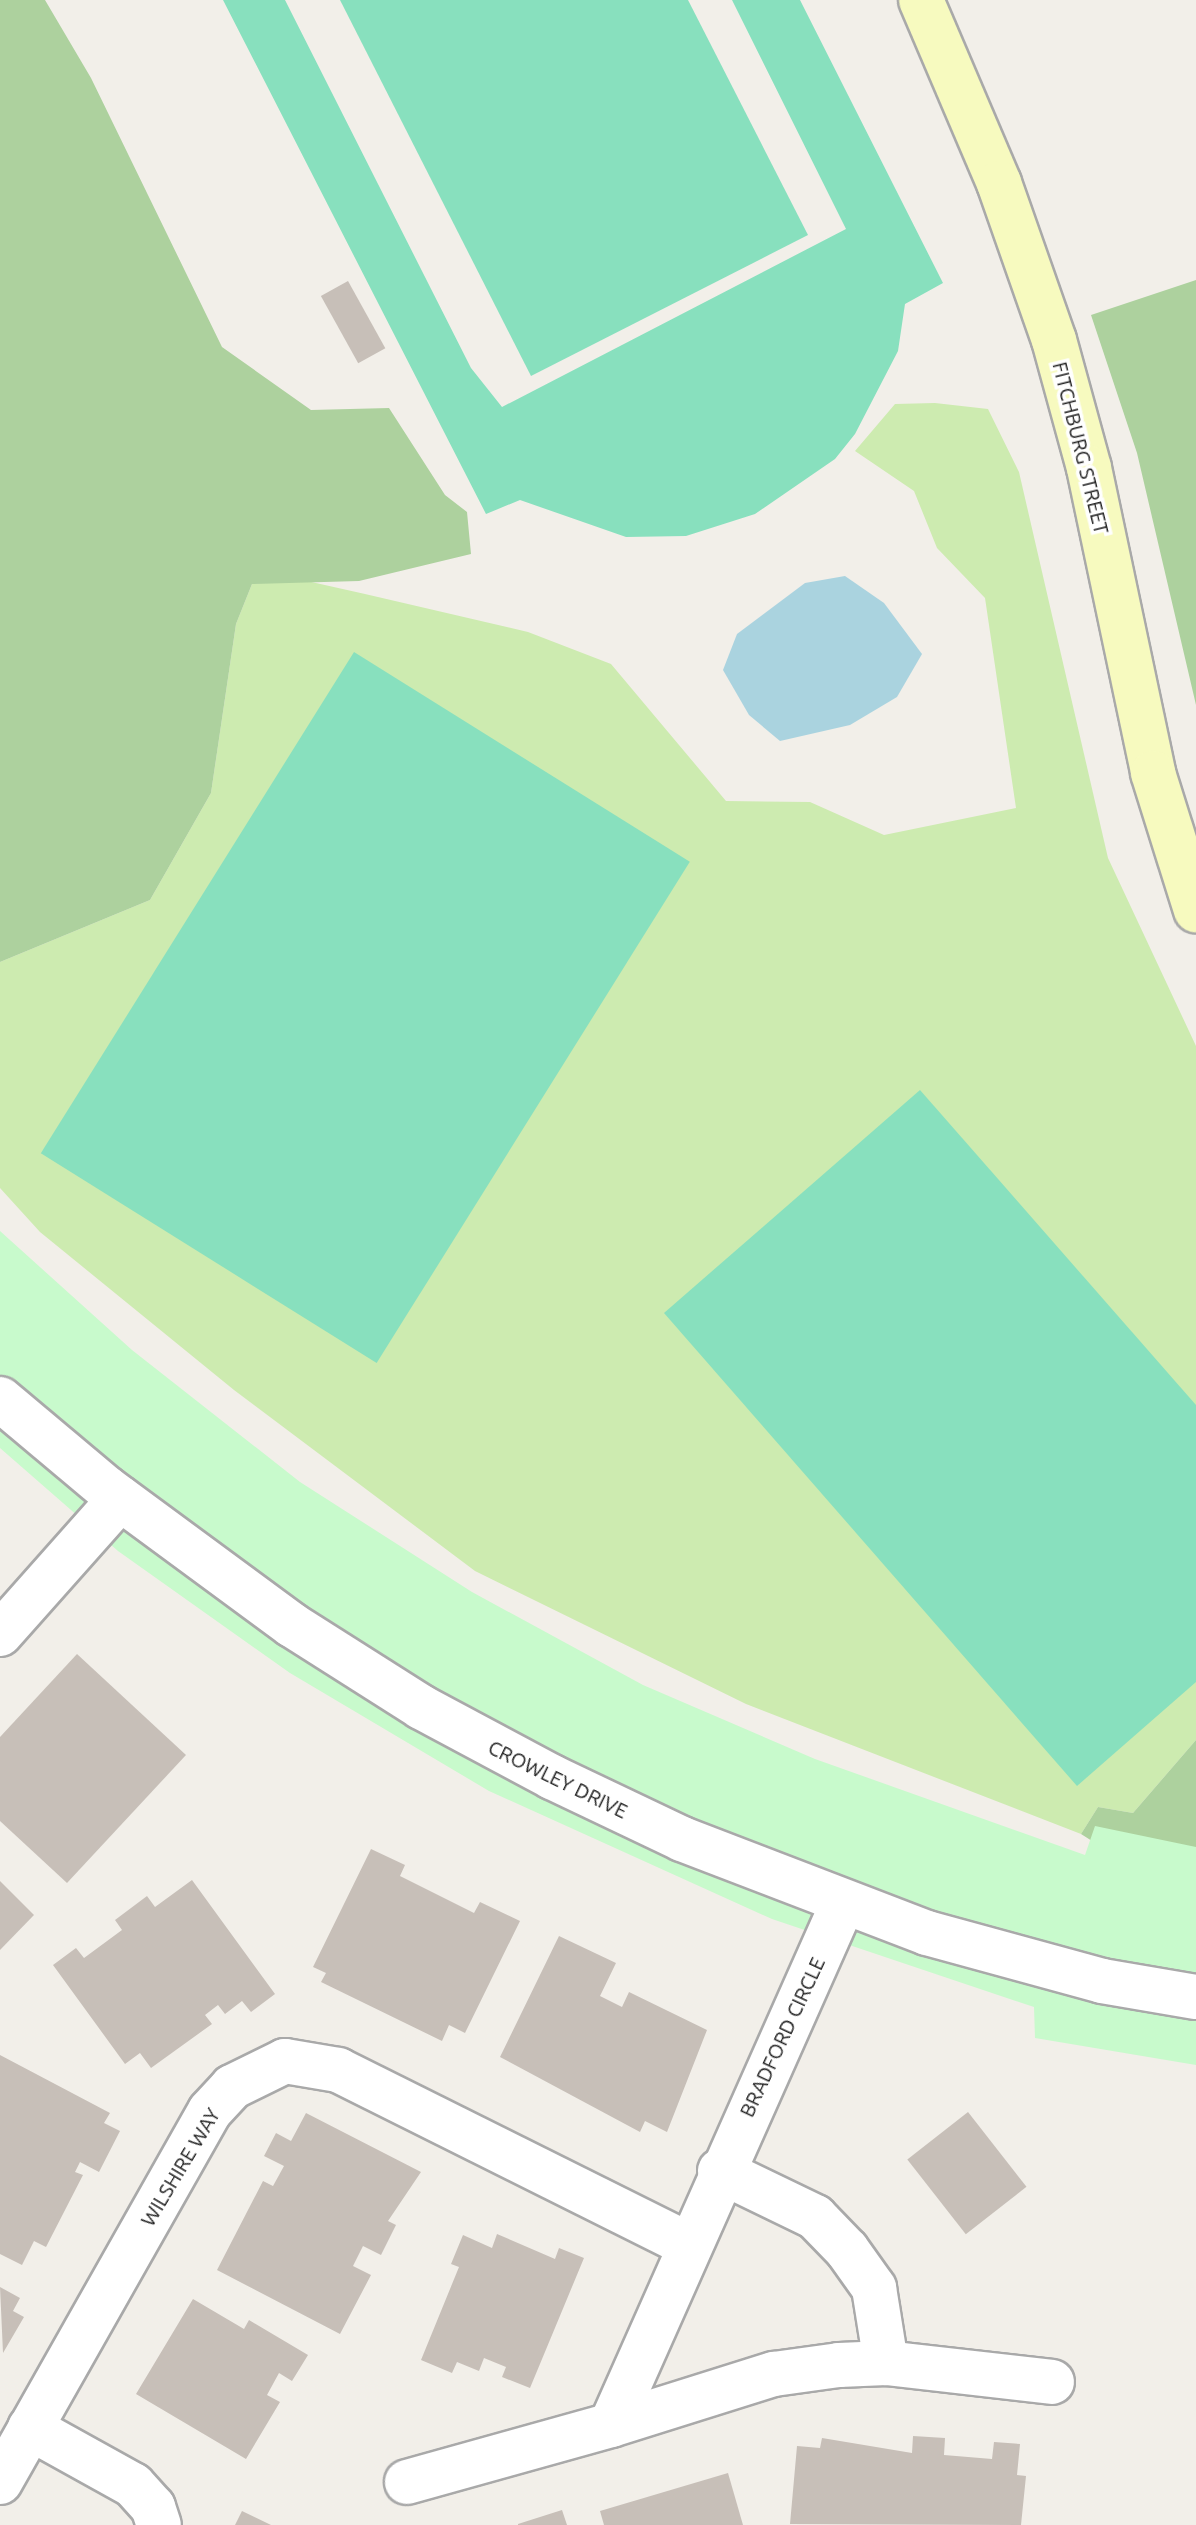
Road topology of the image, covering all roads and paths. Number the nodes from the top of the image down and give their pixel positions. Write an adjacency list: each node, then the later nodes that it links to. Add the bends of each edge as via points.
1 (921, 0): 2 (street, FITCHBURG STREET, via 999,183 1054,340 1089,468 1153,773)
2 (1196, 910)
3 (0, 1399): 4 (street, CROWLEY DRIVE)
4 (120, 1499): 5 (street); 6 (street, CROWLEY DRIVE, via 292,1625 484,1743 682,1839)
5 (0, 1634)
6 (843, 1903): 7 (street, CROWLEY DRIVE, via 1013,1958); 8 (street, BRADFORD CIRCLE)
7 (1196, 1997)
8 (720, 2171): 9 (street, BRADFORD CIRCLE); 10 (street, via 815,2217 847,2250 874,2288)
9 (689, 2245): 12 (street, BRADFORD CIRCLE); 13 (street, WILSHIRE WAY, via 338,2070 285,2061 232,2087 210,2111)
10 (886, 2363): 11 (street); 12 (street, via 774,2374)
11 (1052, 2382)
12 (611, 2425): 15 (street)
13 (30, 2428): 14 (street, WILSHIRE WAY); 16 (street, via 133,2485 153,2507)
14 (0, 2482)
15 (407, 2482)
16 (159, 2525)

